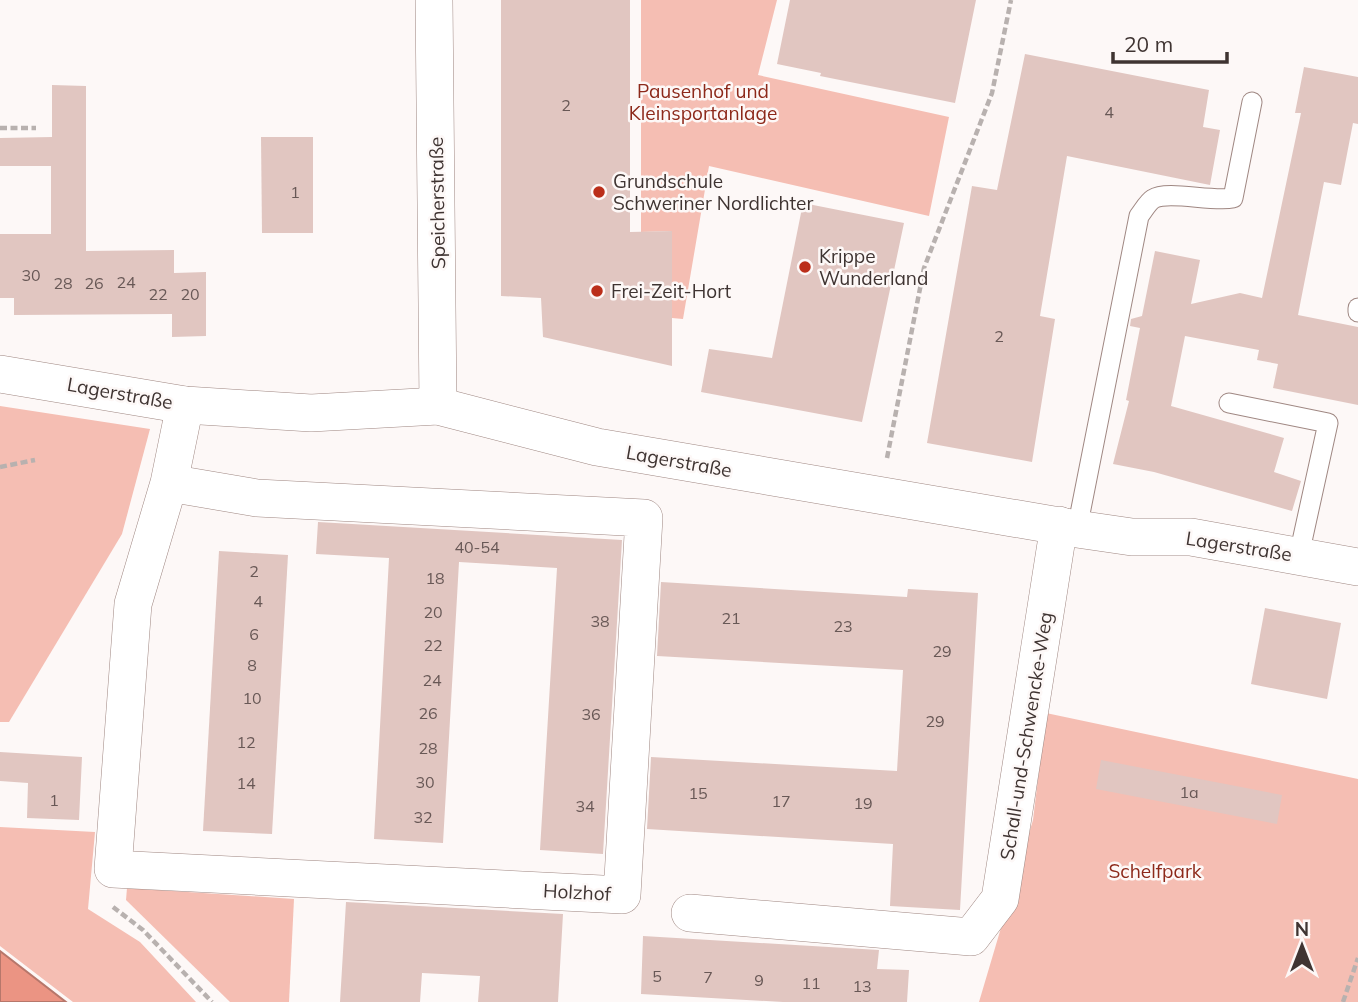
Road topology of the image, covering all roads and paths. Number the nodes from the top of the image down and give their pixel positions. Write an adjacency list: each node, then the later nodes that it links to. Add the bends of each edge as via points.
1 (434, 0): 9 (street, Speicherstraße)
2 (1011, 0): 10 (path, via 992,93 924,268)
3 (1252, 103): 14 (lane, via 1233,198 1214,202 1171,195 1153,198 1139,216)
4 (0, 128): 5 (path)
5 (36, 128)
6 (0, 374): 8 (street, Lagerstraße)
7 (1229, 403): 15 (lane, via 1328,423)
8 (185, 404): 9 (street, Lagerstraße, via 311,413); 13 (street)
9 (438, 406): 14 (street, Lagerstraße, via 597,447)
10 (887, 458)
11 (35, 460): 12 (path)
12 (0, 467)
13 (169, 483): 17 (street, via 134,604); 17 (street, Holzhof, via 257,498 644,518 622,895)
14 (1068, 527): 15 (street, Lagerstraße, via 1132,537 1191,537); 18 (street, Schall-und-Schwencke-Weg, via 1000,899 971,937)
15 (1299, 555): 16 (street, Lagerstraße)
16 (1358, 567)
17 (113, 869): 20 (path, via 112,906 143,930)
18 (690, 913)
19 (1358, 958): 21 (path)
20 (212, 1002)
21 (1343, 1002)

